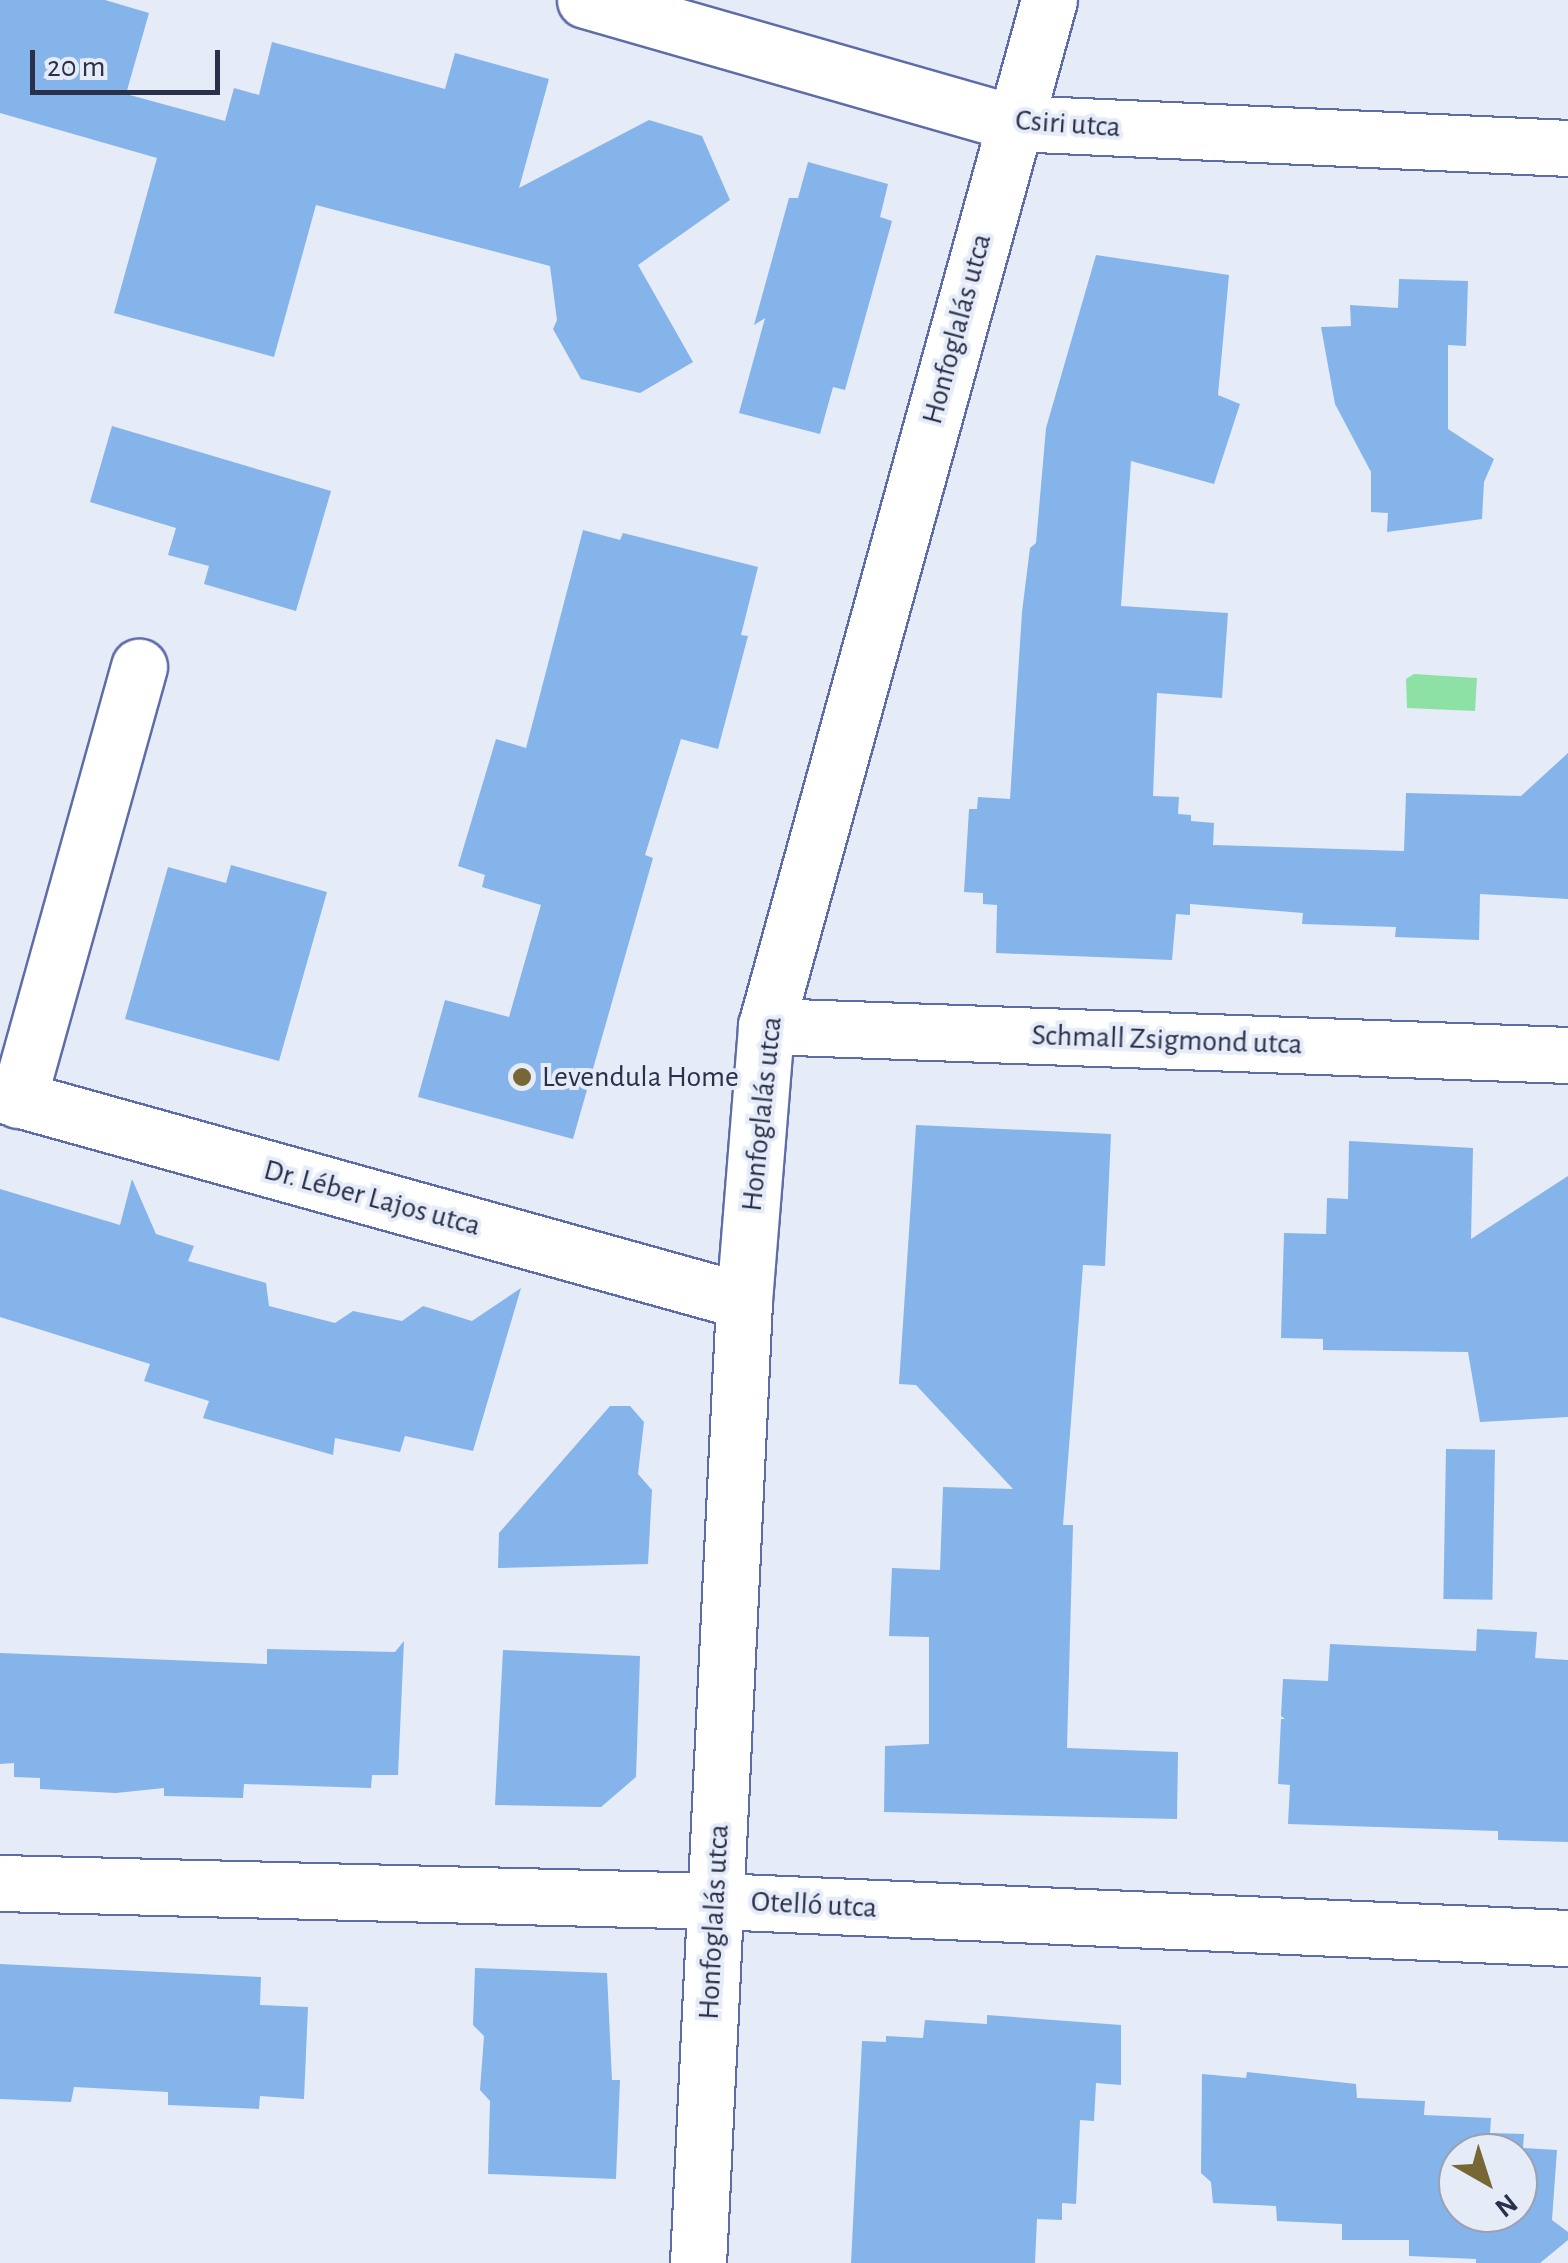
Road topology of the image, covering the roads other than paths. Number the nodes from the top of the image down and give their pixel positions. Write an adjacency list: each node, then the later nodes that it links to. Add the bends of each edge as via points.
1 (585, 0): 3 (street, Csiri utca)
2 (1049, 0): 3 (street, Honfoglalás utca)
3 (1014, 123): 4 (street, Csiri utca); 6 (street, Honfoglalás utca)
4 (1568, 148)
5 (138, 667): 8 (street)
6 (766, 1026): 7 (street, Schmall Zsigmond utca); 9 (street, Honfoglalás utca)
7 (1568, 1055)
8 (9, 1097): 9 (street, Dr. Léber Lajos utca)
9 (744, 1300): 11 (street, Honfoglalás utca)
10 (0, 1883): 11 (street, Otelló utca)
11 (716, 1900): 12 (street, Otelló utca); 13 (street, Honfoglalás utca)
12 (1568, 1938)
13 (698, 2263)

